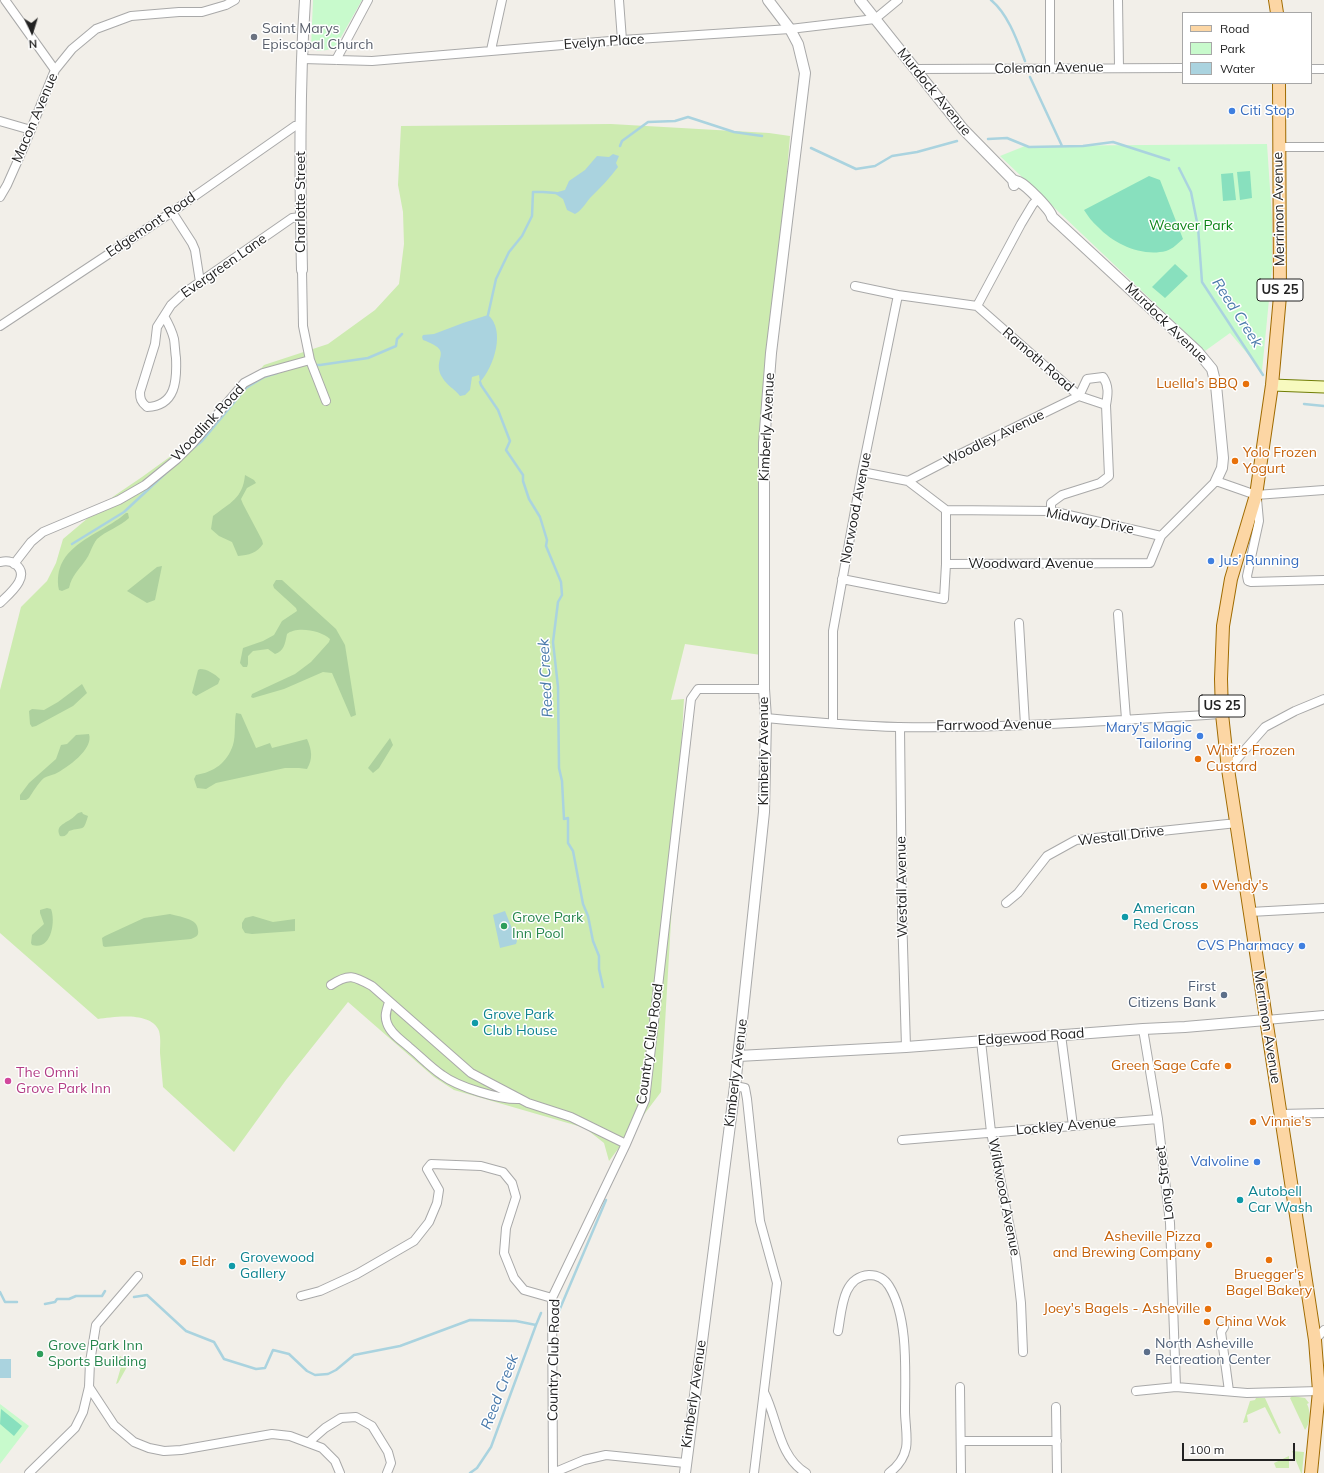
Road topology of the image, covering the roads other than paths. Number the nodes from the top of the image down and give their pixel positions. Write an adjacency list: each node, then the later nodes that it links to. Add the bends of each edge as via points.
1 (5, 0): 26 (street)
2 (235, 0): 26 (street, Macon Avenue, via 202,12 131,16 96,29 72,49)
3 (305, 0): 18 (street, Charlotte Street)
4 (368, 0): 19 (street)
5 (502, 0): 17 (street)
6 (619, 0): 16 (street)
7 (768, 0): 15 (street, Kimberly Avenue)
8 (860, 0): 14 (street, Murdock Avenue)
9 (898, 0): 14 (street)
10 (1050, 0): 21 (street)
11 (1118, 0): 20 (street)
12 (1275, 0): 13 (main road)
13 (1276, 12)
14 (875, 19): 15 (street, Evelyn Place); 23 (street, Murdock Avenue)
15 (790, 29): 16 (street, Evelyn Place); 66 (street, Kimberly Avenue, via 798,44 805,72 771,353 764,443)
16 (622, 40): 17 (street, Evelyn Place)
17 (491, 50): 19 (street, Evelyn Place, via 372,60)
18 (303, 59): 19 (street, Evelyn Place); 29 (street, Charlotte Street)
19 (336, 60)
20 (1119, 67): 21 (street, Coleman Avenue); 22 (street, Coleman Avenue)
21 (1050, 68): 23 (street, Coleman Avenue)
22 (1182, 68)
23 (915, 69): 34 (street, Murdock Avenue, via 963,129 1013,180 1015,187)
24 (1312, 69): 25 (street)
25 (1324, 69)
26 (55, 70): 30 (street, Macon Avenue)
27 (1279, 84): 31 (main road, Merrimon Avenue / US 25)
28 (0, 121): 30 (street)
29 (301, 125): 35 (street, Edgemont Road, via 294,126); 36 (street, Charlotte Street)
30 (31, 130): 33 (street, Macon Avenue)
31 (1278, 147): 32 (street); 45 (main road, Merrimon Avenue / US 25, via 1280,296)
32 (1324, 147)
33 (0, 197)
34 (1036, 201): 41 (street); 52 (street, Murdock Avenue, via 1047,216 1052,217 1198,352 1212,369 1216,385 1223,458)
35 (172, 212): 38 (street, via 196,250); 43 (street, Edgemont Road)
36 (301, 218): 37 (street, Charlotte Street); 38 (street, Evergreen Lane, via 292,218)
37 (302, 270): 44 (street, Charlotte Street, via 303,326)
38 (200, 282): 42 (street, Evergreen Lane, via 171,305)
39 (855, 286): 40 (street)
40 (898, 295): 41 (street); 50 (street, Norwood Avenue)
41 (977, 306): 47 (street, Ramoth Road)
42 (164, 316): 42 (street, Evergreen Lane, via 174,340 176,378 168,398 154,407 147,407 140,398 155,344 157,326)
43 (0, 326)
44 (310, 360): 48 (street, Charlotte Street); 59 (street, Woodlink Road, via 263,373 244,383 192,444 145,485 119,500 43,532 31,542)
45 (1272, 385): 46 (main road); 54 (main road, Merrimon Avenue / US 25)
46 (1324, 387)
47 (1079, 396): 49 (street, Ramoth Road); 49 (street, via 1087,379 1103,377 1107,382); 51 (street, Woodley Avenue)
48 (326, 401)
49 (1106, 405): 56 (street, via 1108,476 1100,483 1062,495 1051,503)
50 (862, 472): 51 (street); 61 (street, Norwood Avenue)
51 (908, 481): 55 (street)
52 (1216, 481): 54 (street); 57 (street, Woodward Avenue)
53 (1324, 490): 54 (street)
54 (1256, 494): 62 (street, via 1259,521 1248,581); 68 (main road, Merrimon Avenue / US 25, via 1231,579 1224,614)
55 (946, 510): 56 (street, Midway Drive); 60 (street)
56 (1051, 511): 57 (street, Midway Drive)
57 (1161, 536): 60 (street, Woodward Avenue, via 1150,563)
58 (0, 562): 59 (street)
59 (14, 564): 63 (street, via 20,569 21,578 17,586)
60 (946, 564): 61 (street, via 944,599)
61 (842, 580): 71 (street, Norwood Avenue, via 833,632)
62 (1324, 580)
63 (0, 603)
64 (1118, 614): 70 (street)
65 (1019, 623): 72 (street)
66 (764, 689): 69 (street, Kimberly Avenue); 96 (street, Country Club Road, via 698,689 691,699 645,1100)
67 (1324, 700): 74 (street, via 1295,711 1265,727)
68 (1222, 714): 70 (street, Farrwood Avenue); 74 (main road, Merrimon Avenue / US 25)
69 (766, 718): 71 (street, Farrwood Avenue); 87 (street, Kimberly Avenue, via 764,812)
70 (1126, 719): 72 (street, Farrwood Avenue)
71 (833, 723): 73 (street, Farrwood Avenue)
72 (1025, 725): 73 (street, Farrwood Avenue)
73 (900, 727): 86 (street, Westall Avenue)
74 (1228, 769): 75 (main road, Merrimon Avenue / US 25)
75 (1237, 823): 76 (street, Westall Drive, via 1076,840 1047,856 1018,893); 78 (main road, Merrimon Avenue / US 25)
76 (1006, 903)
77 (1324, 908): 78 (street)
78 (1250, 912): 82 (main road, Merrimon Avenue / US 25)
79 (331, 985): 80 (street, via 349,976 357,978 372,986)
80 (389, 1002): 89 (street, via 471,1073); 89 (street, via 386,1022 389,1028 442,1076 485,1093)
81 (1324, 1015): 82 (street, Edgewood Road)
82 (1266, 1020): 83 (street, Edgewood Road); 91 (main road, Merrimon Avenue / US 25)
83 (1143, 1029): 84 (street, Edgewood Road); 92 (street, Long Street)
84 (1061, 1035): 85 (street, Edgewood Road); 93 (street)
85 (981, 1041): 86 (street, Edgewood Road); 94 (street, Wildwood Avenue)
86 (906, 1047): 87 (street, Edgewood Road)
87 (738, 1056): 88 (street, Kimberly Avenue)
88 (735, 1086): 112 (street, via 744,1088 747,1099 760,1220 777,1283); 117 (street, Kimberly Avenue)
89 (520, 1099): 96 (street, via 571,1117)
90 (1324, 1113): 91 (street)
91 (1280, 1114): 103 (main road, Merrimon Avenue / US 25)
92 (1158, 1119): 93 (street, Lockley Avenue); 108 (street, Long Street, via 1170,1223)
93 (1073, 1126): 94 (street, Lockley Avenue)
94 (991, 1132): 95 (street, Lockley Avenue); 104 (street, Wildwood Avenue, via 1016,1259)
95 (902, 1140)
96 (626, 1144): 99 (street, Country Club Road)
97 (138, 1276): 106 (street, via 96,1325)
98 (301, 1296): 99 (street, via 320,1291 357,1274 414,1241 429,1222 437,1203 439,1190 427,1170 431,1164 442,1164 481,1166 503,1172 512,1183 516,1197 506,1228 504,1253 514,1278 524,1290)
99 (552, 1298): 121 (street, Country Club Road)
100 (1224, 1327): 110 (street, via 1221,1332)
101 (1324, 1330): 103 (street)
102 (838, 1331): 124 (street, via 847,1290 853,1281 877,1275 884,1280 890,1287 898,1310 904,1333 905,1358 906,1448 898,1466)
103 (1315, 1340): 105 (main road, Merrimon Avenue / US 25)
104 (1023, 1352)
105 (1321, 1376): 111 (main road, Merrimon Avenue / US 25)
106 (89, 1387): 116 (street, via 114,1425 134,1442 149,1448 164,1451 181,1450 272,1434); 118 (street, via 83,1412 75,1428)
107 (960, 1387): 114 (street)
108 (1176, 1387): 109 (street); 110 (street)
109 (1136, 1391)
110 (1229, 1391): 111 (street)
111 (1318, 1391): 127 (main road, Merrimon Avenue / US 25)
112 (764, 1392): 122 (street); 123 (street, via 784,1449 798,1468)
113 (1056, 1407): 115 (street)
114 (961, 1441): 115 (street); 125 (street)
115 (1057, 1441): 126 (street)
116 (309, 1442): 119 (street, via 322,1448 335,1461); 120 (street, via 341,1418 356,1417 372,1426 388,1452 391,1463)
117 (685, 1468): 121 (street, via 606,1455 584,1460)
118 (29, 1473)
119 (340, 1473)
120 (387, 1473)
121 (553, 1473)
122 (754, 1473)
123 (806, 1473)
124 (889, 1473)
125 (961, 1473)
126 (1057, 1473)
127 (1311, 1473)

